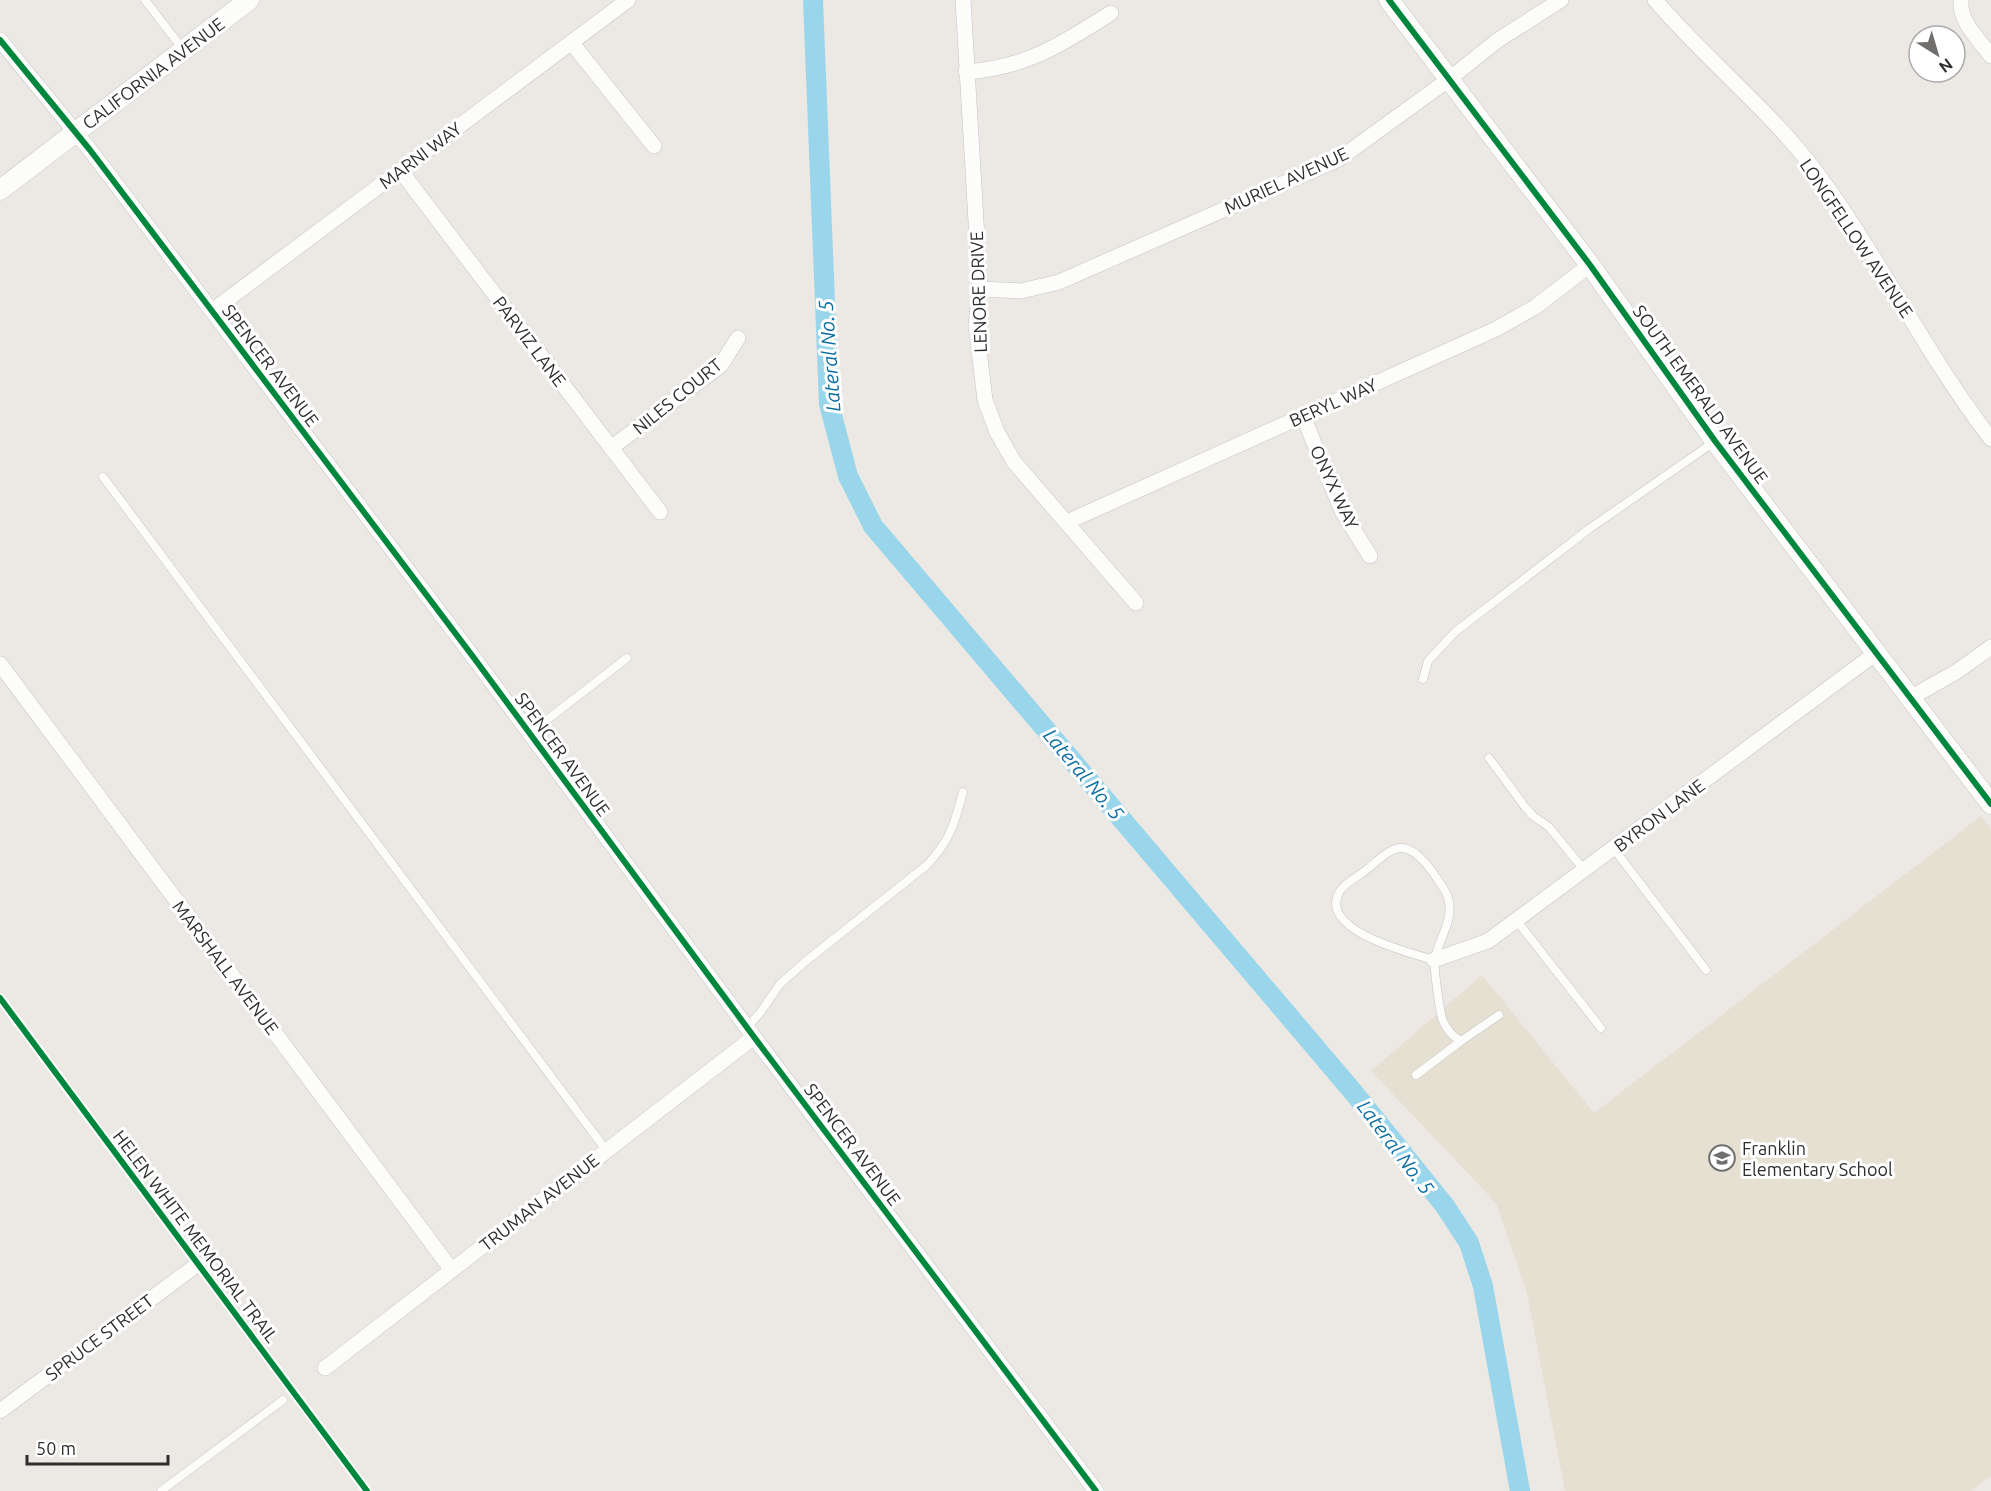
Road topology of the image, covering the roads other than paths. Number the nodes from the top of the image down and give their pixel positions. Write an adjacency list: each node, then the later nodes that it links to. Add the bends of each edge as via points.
1 (144, 0): 12 (lane)
2 (249, 0): 12 (street, CALIFORNIA AVENUE)
3 (628, 0): 11 (street, MARNI WAY)
4 (963, 0): 14 (street, LENORE DRIVE)
5 (1389, 0): 15 (street, SOUTH EMERALD AVENUE)
6 (1561, 0): 15 (street, MURIEL AVENUE, via 1498,40)
7 (1655, 0): 25 (street, LONGFELLOW AVENUE, via 1816,171 1965,406)
8 (1961, 0): 13 (street, via 1964,20)
9 (1111, 13): 14 (street, via 1028,60)
10 (0, 40): 16 (street, SPENCER AVENUE)
11 (571, 42): 17 (street); 18 (street, MARNI WAY)
12 (184, 50): 16 (street, CALIFORNIA AVENUE)
13 (1991, 56)
14 (966, 72): 21 (street, LENORE DRIVE)
15 (1448, 80): 20 (street, SOUTH EMERALD AVENUE); 21 (street, MURIEL AVENUE, via 1339,159 1059,282 1021,291)
16 (75, 132): 19 (street, CALIFORNIA AVENUE); 22 (street, SPENCER AVENUE)
17 (654, 146)
18 (400, 170): 22 (street, MARNI WAY); 27 (street, PARVIZ LANE)
19 (0, 190)
20 (1590, 266): 24 (street, BERYL WAY, via 1535,307 1496,329); 26 (street, SOUTH EMERALD AVENUE)
21 (980, 289): 30 (street, LENORE DRIVE, via 976,325 985,400 1014,462)
22 (212, 311): 39 (street, SPENCER AVENUE)
23 (738, 338): 27 (street, NILES COURT, via 721,365)
24 (1303, 416): 30 (street, BERYL WAY); 31 (street, ONYX WAY, via 1342,511)
25 (1991, 439)
26 (1715, 441): 34 (street, SOUTH EMERALD AVENUE); 37 (lane, via 1589,529 1455,632 1428,661)
27 (610, 448): 29 (street, PARVIZ LANE)
28 (103, 477): 53 (lane)
29 (660, 512)
30 (1067, 522): 32 (street, LENORE DRIVE)
31 (1370, 556)
32 (1136, 603)
33 (1991, 647): 38 (street)
34 (1876, 653): 38 (street, SOUTH EMERALD AVENUE); 43 (street, BYRON LANE)
35 (627, 658): 39 (lane)
36 (0, 664): 55 (street, MARSHALL AVENUE)
37 (1423, 679)
38 (1910, 698): 42 (street, SOUTH EMERALD AVENUE)
39 (530, 733): 50 (street, SPENCER AVENUE)
40 (1489, 758): 44 (lane, via 1525,807 1550,827)
41 (963, 792): 50 (lane, via 943,847 927,865 780,984)
42 (1991, 804)
43 (1614, 849): 44 (street, BYRON LANE); 47 (lane)
44 (1585, 871): 45 (street, BYRON LANE)
45 (1517, 921): 46 (street, BYRON LANE, via 1488,941); 49 (lane)
46 (1434, 960): 46 (lane, via 1448,924 1450,907 1445,892 1417,855 1406,848 1393,849 1341,889 1336,902 1339,915 1349,927 1371,938); 51 (lane, via 1444,1023)
47 (1706, 970)
48 (1499, 1015): 51 (lane)
49 (1601, 1028)
50 (750, 1032): 53 (street, TRUMAN AVENUE); 60 (street, SPENCER AVENUE)
51 (1461, 1041): 52 (lane)
52 (1416, 1075)
53 (606, 1150): 55 (street, TRUMAN AVENUE)
54 (198, 1264): 58 (street, SPRUCE STREET)
55 (451, 1269): 56 (street, TRUMAN AVENUE)
56 (325, 1368)
57 (283, 1400): 59 (lane)
58 (0, 1411)
59 (161, 1491)
60 (1096, 1491)

